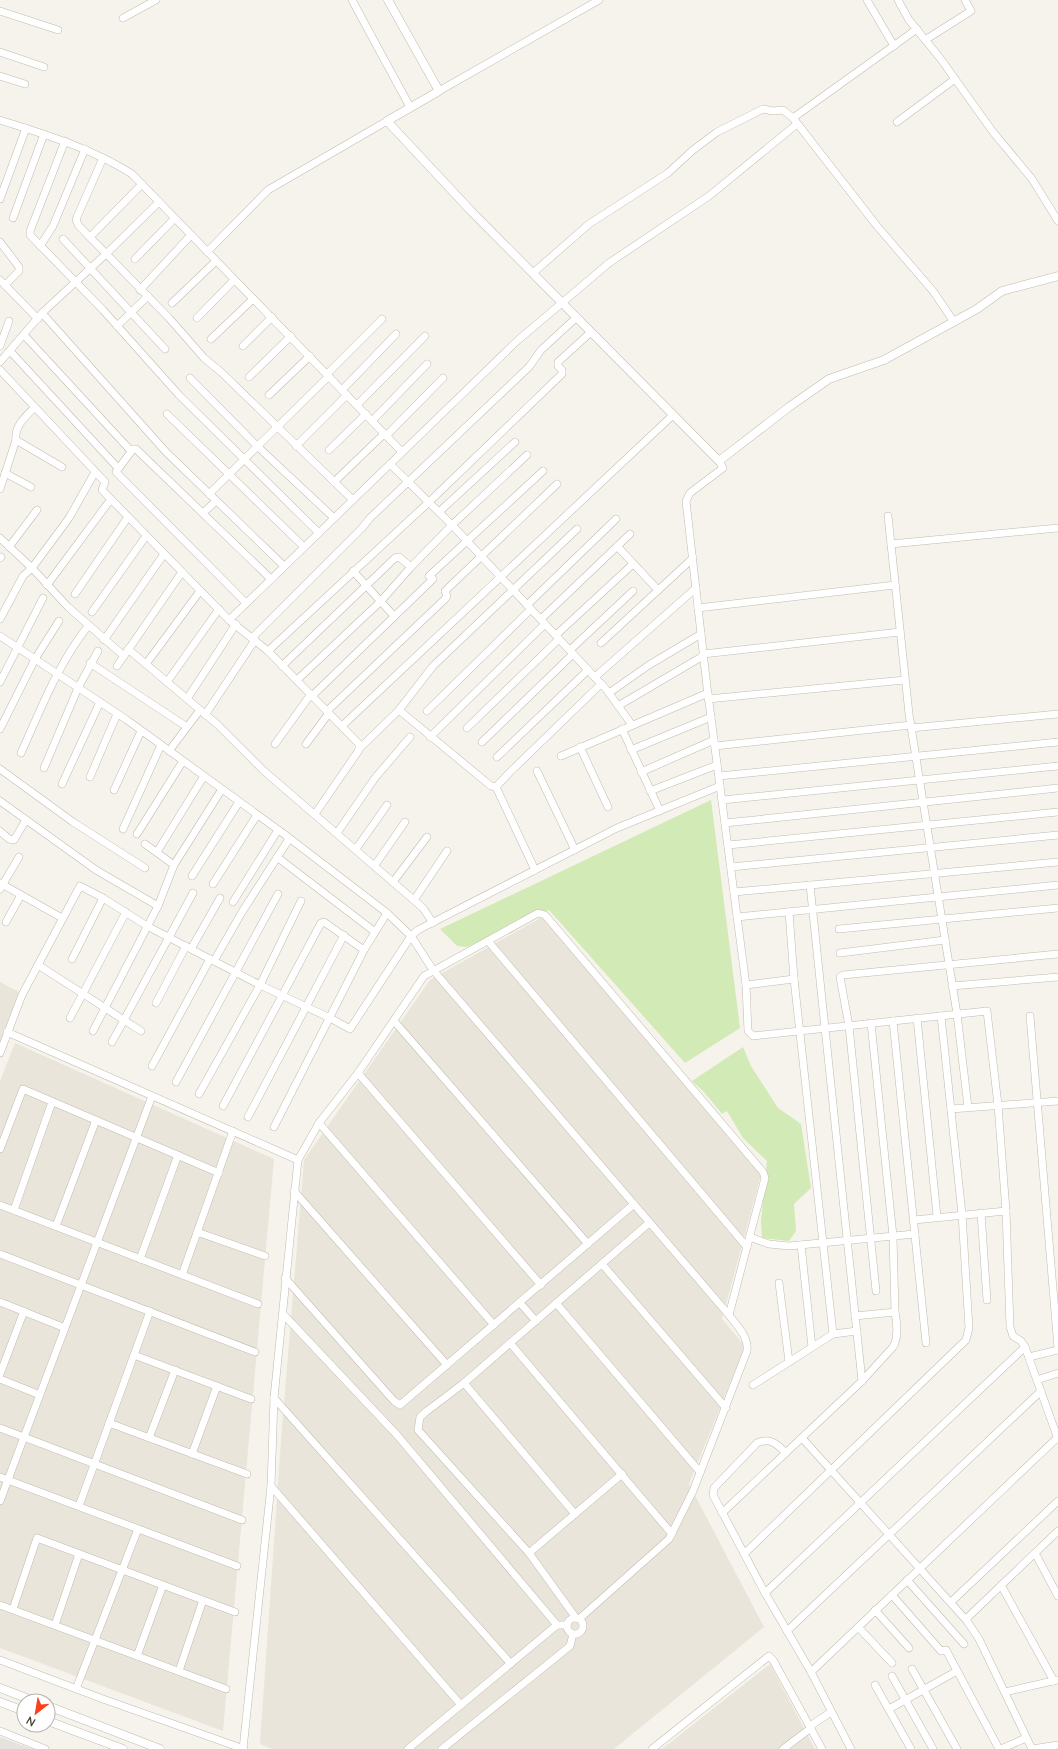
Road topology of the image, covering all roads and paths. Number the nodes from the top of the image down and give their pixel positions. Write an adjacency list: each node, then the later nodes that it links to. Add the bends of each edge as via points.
1 (156, 0): 9 (street)
2 (352, 0): 20 (street)
3 (388, 0): 19 (street)
4 (599, 0): 19 (street)
5 (868, 0): 13 (street)
6 (898, 0): 10 (street)
7 (965, 0): 12 (street, via 971,11)
8 (0, 11): 11 (street)
9 (124, 18)
10 (917, 29): 12 (street); 13 (street)
11 (58, 30)
12 (925, 40): 17 (street)
13 (894, 46): 23 (street)
14 (0, 52): 15 (street)
15 (44, 66)
16 (0, 76): 18 (street)
17 (955, 79): 24 (street); 35 (street, via 993,132 1032,179)
18 (25, 84)
19 (439, 91): 20 (street)
20 (410, 107): 22 (street)
21 (0, 120): 25 (street)
22 (387, 121): 41 (street, via 268,190); 46 (street)
23 (795, 121): 46 (street, via 784,110 763,109 717,132 668,173 589,224); 55 (street, via 709,196 609,263); 63 (street, via 877,226 928,285)
24 (897, 122)
25 (26, 128): 26 (street); 31 (street)
26 (44, 134): 27 (street); 33 (street)
27 (65, 141): 28 (street); 40 (street, via 30,231 30,235)
28 (85, 149): 29 (street); 40 (street, via 53,226)
29 (104, 158): 30 (street, via 132,174); 37 (street, via 76,220)
30 (142, 184): 32 (street); 37 (street)
31 (0, 199)
32 (159, 202): 34 (street); 42 (street)
33 (13, 218)
34 (175, 218): 36 (street); 43 (street)
35 (1058, 221)
36 (191, 235): 41 (street); 51 (street)
37 (90, 237): 42 (street)
38 (63, 239): 45 (street)
39 (0, 242): 49 (street, via 19,267 19,271)
40 (40, 246): 50 (street)
41 (208, 252): 44 (street)
42 (106, 254): 45 (street); 51 (street)
43 (135, 259)
44 (216, 261): 48 (street); 54 (street)
45 (91, 268): 50 (street); 56 (street)
46 (533, 273): 55 (street)
47 (1058, 276): 63 (street, via 1002,291)
48 (234, 280): 53 (street); 59 (street)
49 (2, 282): 57 (street)
50 (76, 282): 57 (street); 64 (street)
51 (140, 290): 52 (street)
52 (148, 296): 56 (street); 91 (street, via 204,358)
53 (253, 299): 58 (street); 70 (street)
54 (172, 303)
55 (563, 303): 60 (street); 99 (street, via 517,341)
56 (131, 312): 64 (street); 73 (street)
57 (40, 316): 67 (street); 115 (street, via 166,452)
58 (272, 317): 68 (street); 72 (street)
59 (197, 318)
60 (577, 318): 65 (street); 110 (street)
61 (382, 319): 79 (street)
62 (9, 321): 71 (street)
63 (954, 322): 102 (street, via 884,360 829,379)
64 (117, 326): 101 (street, via 179,395)
65 (591, 332): 89 (street); 119 (street, via 558,362 562,374)
66 (396, 334): 83 (street)
67 (24, 335): 74 (street); 98 (street)
68 (291, 336): 75 (street); 80 (street)
69 (425, 336): 85 (street)
70 (211, 339)
71 (0, 346)
72 (243, 346)
73 (165, 349)
74 (10, 351): 76 (street); 105 (street)
75 (310, 356): 79 (street); 84 (street)
76 (0, 362)
77 (427, 364): 90 (street)
78 (0, 370): 86 (street)
79 (328, 375): 83 (street); 91 (street)
80 (249, 377)
81 (190, 378): 95 (street)
82 (443, 378): 92 (street)
83 (344, 392): 85 (street); 96 (street)
84 (269, 395)
85 (357, 405): 88 (street)
86 (35, 407): 93 (street, via 19,424); 107 (street)
87 (167, 414): 109 (street)
88 (366, 414): 90 (street); 97 (street)
89 (673, 415): 102 (street); 148 (street)
90 (372, 421): 92 (street)
91 (276, 428): 95 (street); 96 (street)
92 (385, 435): 99 (street); 111 (street)
93 (16, 440): 104 (street); 108 (street)
94 (515, 442): 121 (street)
95 (257, 446): 101 (street); 125 (street)
96 (296, 446): 111 (street)
97 (329, 450)
98 (132, 451): 105 (street); 122 (street, via 136,449)
99 (402, 452): 103 (street)
100 (528, 454): 127 (street)
101 (244, 460): 109 (street); 130 (street)
102 (719, 461): 141 (street, via 723,468 686,498)
103 (390, 464): 110 (street); 117 (street)
104 (62, 467)
105 (118, 468): 161 (street, via 116,472)
106 (543, 471): 134 (street)
107 (96, 472): 116 (street, via 105,483 102,490); 145 (street, via 69,518)
108 (5, 473): 113 (street); 114 (street)
109 (229, 474): 115 (street); 138 (street)
110 (408, 481): 119 (street); 177 (street)
111 (334, 482): 117 (street)
112 (556, 484): 140 (street)
113 (31, 488)
114 (0, 489)
115 (209, 494): 118 (street)
116 (111, 499): 124 (street); 150 (street)
117 (353, 500): 125 (street)
118 (216, 501): 122 (street); 143 (street)
119 (428, 502): 121 (street); 147 (street)
120 (37, 510): 137 (street)
121 (439, 512): 127 (street)
122 (203, 514): 149 (street)
123 (888, 516): 135 (street)
124 (128, 517): 132 (street); 158 (street)
125 (334, 518): 130 (street)
126 (616, 520): 162 (street)
127 (452, 525): 134 (street); 144 (street)
128 (1058, 528): 135 (street)
129 (577, 529): 154 (street)
130 (319, 533): 138 (street)
131 (630, 534): 136 (street)
132 (146, 536): 139 (street); 165 (street)
133 (0, 538): 137 (street)
134 (467, 541): 140 (street); 166 (street, via 429,576 433,579)
135 (891, 544): 151 (street)
136 (617, 546): 142 (street); 170 (street)
137 (9, 547): 145 (street)
138 (304, 547): 143 (street)
139 (164, 554): 146 (street); 178 (street)
140 (481, 556): 148 (street); 210 (street, via 445,591 446,599)
141 (693, 558): 153 (street); 155 (street)
142 (633, 564): 155 (street); 176 (street)
143 (284, 566): 149 (street)
144 (410, 567): 152 (street, via 396,557); 160 (street)
145 (32, 568): 150 (street); 167 (street, via 23,576)
146 (182, 572): 156 (street); 181 (street)
147 (353, 572): 152 (street); 183 (street)
148 (501, 577): 154 (street); 215 (street)
149 (271, 579): 161 (street)
150 (47, 585): 172 (street)
151 (895, 585): 163 (street); 173 (street)
152 (366, 586): 160 (street); 191 (street)
153 (696, 588): 163 (street); 194 (street)
154 (513, 590): 162 (street); 207 (street, via 433,666)
155 (658, 590): 179 (street)
156 (200, 591): 164 (street); 189 (street)
157 (633, 591): 184 (street)
158 (75, 594)
159 (42, 598): 180 (street)
160 (381, 602): 166 (street); 195 (street)
161 (246, 603): 168 (street)
162 (529, 607): 170 (street); 208 (street)
163 (698, 608): 174 (street)
164 (219, 609): 168 (street); 198 (street)
165 (92, 612)
166 (394, 616): 202 (street)
167 (0, 619)
168 (229, 620): 171 (street)
169 (59, 621): 187 (street)
170 (543, 622): 176 (street); 223 (street)
171 (236, 624): 177 (street); 204 (street)
172 (88, 626): 178 (street); 193 (street)
173 (900, 632): 185 (street); 196 (street)
174 (701, 634): 185 (street); 201 (street, via 648,665)
175 (0, 636): 180 (street)
176 (557, 637): 184 (street); 218 (street)
177 (254, 639): 183 (street); 209 (street)
178 (104, 640): 186 (street)
179 (601, 643)
180 (17, 647): 187 (street); 197 (street)
181 (128, 650): 186 (street); 189 (street)
182 (98, 651): 188 (street)
183 (268, 651): 191 (street)
184 (572, 652): 192 (street); 224 (street)
185 (703, 655): 203 (street); 206 (street)
186 (124, 656): 190 (street)
187 (35, 659): 193 (street); 219 (street)
188 (90, 663): 200 (street); 217 (street)
189 (146, 664): 198 (street)
190 (117, 666)
191 (282, 666): 195 (street)
192 (588, 670): 194 (street); 237 (street)
193 (56, 673): 200 (street); 234 (street)
194 (595, 677): 199 (street)
195 (296, 680): 202 (street)
196 (905, 680): 203 (street); 216 (street)
197 (0, 682)
198 (167, 682): 204 (street)
199 (601, 684): 201 (street); 251 (street)
200 (78, 688): 205 (street); 241 (street)
201 (609, 693): 206 (street)
202 (311, 695): 210 (street); 227 (street)
203 (708, 696): 213 (street); 214 (street)
204 (186, 699): 209 (street)
205 (100, 702): 211 (street); 249 (street)
206 (618, 706): 214 (street)
207 (399, 710): 223 (street); 231 (street)
208 (427, 711)
209 (203, 712): 217 (street); 264 (street, via 264,771)
210 (328, 712): 215 (street); 228 (street)
211 (117, 714): 221 (street); 247 (street)
212 (1058, 714): 216 (street)
213 (711, 717): 226 (street); 232 (street)
214 (632, 725): 220 (street)
215 (342, 726): 231 (street)
216 (911, 726): 226 (street); 236 (street)
217 (188, 727): 233 (street)
218 (467, 728)
219 (0, 729)
220 (622, 729): 230 (street); 232 (street)
221 (141, 731): 229 (street); 253 (street)
222 (410, 737): 273 (street, via 375,778)
223 (430, 737): 251 (street, via 491,786)
224 (482, 742)
225 (1058, 742): 236 (street)
226 (714, 743): 239 (street); 244 (street)
227 (275, 744)
228 (306, 744)
229 (161, 745): 233 (street); 270 (street)
230 (580, 747): 235 (street); 261 (street)
231 (360, 748): 264 (street)
232 (631, 750): 244 (street)
233 (169, 751): 238 (street)
234 (21, 753)
235 (561, 756)
236 (915, 756): 246 (street); 248 (street)
237 (497, 757)
238 (183, 761): 245 (street); 274 (street)
239 (717, 765): 246 (street); 255 (street)
240 (1058, 766): 248 (street)
241 (44, 768)
242 (0, 769): 291 (street, via 73,822)
243 (537, 771): 282 (street)
244 (641, 772): 255 (street)
245 (204, 776): 254 (street); 284 (street)
246 (718, 776): 250 (street)
247 (90, 777)
248 (919, 779): 256 (street); 259 (street)
249 (62, 784)
250 (720, 786): 256 (street); 262 (street)
251 (496, 787): 292 (street)
252 (1058, 788): 259 (street)
253 (114, 790)
254 (222, 790): 258 (street); 288 (street)
255 (650, 791): 262 (street)
256 (722, 800): 268 (street)
257 (0, 801): 266 (street)
258 (239, 802): 265 (street); 294 (street)
259 (922, 802): 268 (street); 269 (street)
260 (387, 805): 281 (street)
261 (608, 807)
262 (660, 811): 282 (street, via 617,828)
263 (1058, 812): 269 (street)
264 (315, 814): 273 (street)
265 (257, 815): 271 (street); 296 (street)
266 (26, 820): 272 (street, via 14,840); 310 (street, via 96,870)
267 (405, 822): 289 (street)
268 (725, 822): 279 (street)
269 (926, 826): 279 (street); 280 (street)
270 (123, 829)
271 (278, 830): 277 (street); 308 (street)
272 (0, 831)
273 (337, 833): 281 (street)
274 (137, 834)
275 (1058, 835): 280 (street)
276 (427, 837): 295 (street)
277 (290, 839): 286 (street); 315 (street)
278 (145, 844): 284 (street)
279 (728, 845): 290 (street)
280 (930, 848): 290 (street); 293 (street)
281 (356, 849): 289 (street)
282 (576, 850): 292 (street)
283 (447, 851): 307 (street)
284 (157, 852): 288 (street)
285 (19, 857): 297 (street)
286 (277, 857): 323 (street); 334 (street)
287 (1058, 862): 293 (street)
288 (174, 865): 310 (street)
289 (375, 865): 295 (street)
290 (731, 867): 300 (street)
291 (145, 868)
292 (535, 870): 320 (street)
293 (934, 873): 298 (street); 304 (street)
294 (192, 876)
295 (393, 882): 307 (street)
296 (213, 884)
297 (1, 885): 303 (street)
298 (810, 885): 300 (street); 312 (street)
299 (1058, 885): 304 (street)
300 (734, 892): 316 (street)
301 (193, 893): 326 (street)
302 (278, 894): 338 (street)
303 (21, 895): 317 (street); 319 (street)
304 (937, 896): 312 (street); 318 (street)
305 (103, 898): 313 (street); 317 (street, via 80,886); 333 (street)
306 (220, 898): 329 (street)
307 (414, 900): 320 (street)
308 (233, 902)
309 (301, 902): 341 (street)
310 (158, 906): 321 (street)
311 (1058, 908): 318 (street)
312 (812, 909): 314 (street); 360 (street)
313 (126, 912): 321 (street); 344 (street)
314 (789, 912): 316 (street); 340 (street)
315 (387, 913): 323 (street); 325 (street)
316 (737, 917): 342 (street)
317 (62, 918): 336 (street)
318 (941, 919): 322 (street); 327 (street)
319 (6, 922)
320 (433, 923): 325 (street)
321 (147, 926): 326 (street); 348 (street)
322 (839, 929)
323 (375, 932): 330 (street)
324 (344, 935): 330 (street); 345 (street, via 324,922 321,923); 347 (street)
325 (411, 936): 337 (street); 353 (street, via 350,1029)
326 (168, 937): 329 (street); 355 (street)
327 (945, 940): 331 (street); 335 (street)
328 (488, 941): 337 (street); 403 (street, via 538,913 544,915 762,1169 765,1178); 410 (street)
329 (189, 948): 334 (street); 346 (street)
330 (364, 950): 353 (street)
331 (840, 953)
332 (1058, 954): 335 (street)
333 (72, 959)
334 (212, 960): 338 (street); 367 (street)
335 (949, 964): 343 (street); 359 (street, via 841,976)
336 (38, 965): 344 (street); 364 (street)
337 (433, 970): 356 (street, via 424,976); 390 (street)
338 (235, 972): 341 (street); 369 (street)
339 (1058, 977): 343 (street)
340 (794, 979): 342 (street); 363 (street)
341 (260, 985): 345 (street); 370 (street)
342 (746, 985): 363 (street, via 750,1034 753,1036)
343 (952, 986): 349 (street)
344 (83, 994): 348 (street); 352 (street)
345 (283, 996): 347 (street); 376 (street)
346 (156, 1003)
347 (307, 1007): 353 (street); 379 (street)
348 (105, 1008): 355 (street); 361 (street)
349 (957, 1014): 350 (street); 375 (street, via 987,1011); 377 (street)
350 (941, 1016): 354 (street); 378 (street)
351 (1030, 1016): 374 (street)
352 (70, 1018)
353 (330, 1018): 382 (street)
354 (917, 1018): 357 (street); 396 (street)
355 (124, 1020): 362 (street); 365 (street)
356 (394, 1021): 368 (street); 408 (street)
357 (893, 1021): 358 (street); 397 (street)
358 (871, 1023): 359 (street); 402 (street)
359 (849, 1026): 360 (street); 404 (street)
360 (824, 1028): 363 (street); 405 (street)
361 (93, 1031)
362 (141, 1031)
363 (800, 1031): 407 (street)
364 (7, 1032): 366 (street); 371 (street)
365 (112, 1042)
366 (0, 1053)
367 (152, 1066)
368 (358, 1073): 381 (street); 419 (street)
369 (176, 1082)
370 (199, 1094)
371 (152, 1096): 383 (street); 384 (street)
372 (1058, 1100): 374 (street)
373 (52, 1102): 380 (street); 385 (street, via 23,1089); 392 (street)
374 (1038, 1102): 375 (street); 441 (street)
375 (998, 1105): 377 (street); 393 (street)
376 (223, 1106)
377 (968, 1107): 378 (street)
378 (951, 1109): 395 (street)
379 (248, 1117)
380 (96, 1120): 384 (street); 399 (street)
381 (319, 1123): 387 (street); 433 (street)
382 (274, 1127)
383 (233, 1131): 387 (street); 388 (street)
384 (136, 1138): 386 (street); 406 (street)
385 (0, 1149)
386 (178, 1156): 388 (street); 413 (street)
387 (298, 1160): 389 (street)
388 (219, 1173): 400 (street)
389 (294, 1191): 416 (street); 446 (street)
390 (634, 1204): 398 (street); 408 (street)
391 (0, 1205): 392 (street)
392 (14, 1210): 399 (street)
393 (1006, 1210): 394 (street); 440 (street, via 1010,1327 1013,1336)
394 (981, 1213): 395 (street); 421 (street)
395 (962, 1214): 396 (street); 471 (street, via 969,1328 966,1340)
396 (937, 1216): 397 (street)
397 (914, 1220): 401 (street)
398 (650, 1223): 414 (street); 430 (street)
399 (56, 1226): 406 (street)
400 (197, 1232): 412 (street); 415 (street)
401 (915, 1234): 402 (street); 438 (street)
402 (893, 1236): 404 (street); 428 (street)
403 (750, 1237): 409 (street, via 769,1244); 410 (street)
404 (870, 1238): 405 (street); 420 (street)
405 (848, 1241): 407 (street); 431 (street)
406 (97, 1242): 413 (street); 418 (street)
407 (823, 1243): 409 (street); 436 (street)
408 (588, 1244): 419 (street)
409 (801, 1245): 439 (street)
410 (747, 1247): 430 (street)
411 (0, 1254): 418 (street)
412 (265, 1256)
413 (140, 1258): 415 (street)
414 (602, 1264): 424 (street); 460 (street)
415 (182, 1275): 425 (street)
416 (286, 1278): 429 (street); 446 (street, via 397,1404 401,1404)
417 (779, 1283): 445 (street)
418 (81, 1285): 427 (street); 434 (street)
419 (541, 1285): 423 (street)
420 (876, 1291)
421 (987, 1300)
422 (0, 1302): 426 (street)
423 (520, 1303): 432 (street); 433 (street)
424 (556, 1303): 432 (street); 472 (street)
425 (258, 1304)
426 (24, 1311): 434 (street); 449 (street)
427 (150, 1311): 442 (street); 443 (street)
428 (895, 1312): 431 (street); 452 (street, via 896,1341)
429 (282, 1314): 458 (street); 511 (street, via 397,1435)
430 (729, 1315): 460 (street, via 748,1343)
431 (855, 1316): 435 (street)
432 (536, 1321): 437 (street)
433 (494, 1325): 446 (street)
434 (65, 1328): 457 (street)
435 (857, 1331): 436 (street); 452 (street)
436 (833, 1334): 439 (street)
437 (510, 1343): 453 (street); 474 (street)
438 (926, 1344)
439 (812, 1347): 445 (street)
440 (1025, 1347): 444 (street); 480 (street)
441 (1058, 1349): 444 (street)
442 (255, 1352)
443 (134, 1355): 447 (street); 461 (street)
444 (1029, 1357): 451 (street)
445 (789, 1362): 454 (street)
446 (447, 1365)
447 (175, 1370): 455 (street); 465 (street)
448 (1058, 1373): 451 (street)
449 (0, 1374)
450 (0, 1379): 457 (street)
451 (1037, 1380): 456 (street)
452 (862, 1381): 466 (street)
453 (464, 1383): 483 (street); 489 (street, via 420,1417 418,1430)
454 (753, 1384)
455 (217, 1386): 459 (street); 469 (street)
456 (1041, 1391): 462 (street); 488 (street)
457 (40, 1395): 464 (street)
458 (274, 1398): 477 (street); 521 (street)
459 (251, 1399)
460 (726, 1408): 472 (street)
461 (109, 1423): 465 (street); 470 (street)
462 (1055, 1424): 467 (street)
463 (0, 1428): 464 (street)
464 (24, 1437): 470 (street); 476 (street)
465 (149, 1438): 469 (street)
466 (802, 1438): 468 (street); 471 (street)
467 (1058, 1439): 494 (street)
468 (786, 1453): 482 (street); 482 (street, via 772,1441 757,1443 714,1488 713,1495)
469 (192, 1454): 473 (street)
470 (94, 1464): 481 (street); 484 (street)
471 (831, 1471): 480 (street); 491 (street)
472 (700, 1472): 487 (street)
473 (247, 1474)
474 (622, 1474): 483 (street); 487 (street)
475 (0, 1477): 476 (street)
476 (8, 1480): 478 (street); 481 (street)
477 (271, 1486): 538 (street); 551 (street)
478 (0, 1501)
479 (1058, 1501): 503 (street)
480 (860, 1503): 488 (street); 499 (street)
481 (79, 1506): 485 (street)
482 (722, 1513): 491 (street)
483 (575, 1514): 489 (street)
484 (242, 1520)
485 (138, 1529): 493 (street); 495 (street)
486 (1058, 1531): 492 (street)
487 (672, 1534): 508 (street, via 659,1549)
488 (888, 1534): 494 (street); 514 (street)
489 (529, 1553): 508 (street)
490 (79, 1554): 495 (street); 505 (street, via 37,1538); 510 (street)
491 (744, 1554): 499 (street)
492 (1036, 1554): 498 (street); 501 (street)
493 (237, 1566)
494 (920, 1568): 496 (street); 503 (street)
495 (122, 1570): 497 (street); 516 (street)
496 (907, 1580): 500 (street); 517 (street)
497 (163, 1585): 502 (street); 519 (street)
498 (1001, 1586): 509 (street); 528 (street)
499 (765, 1593): 514 (street)
500 (892, 1595): 506 (street); 525 (street, via 941,1651 946,1650)
501 (1058, 1596)
502 (203, 1600): 507 (street); 524 (street)
503 (951, 1602): 509 (street)
504 (0, 1605): 505 (street)
505 (13, 1609): 510 (street)
506 (876, 1610): 513 (street); 518 (street)
507 (235, 1612)
508 (578, 1619): 512 (street, via 570,1619); 515 (street, via 583,1624 582,1631)
509 (966, 1619): 534 (street, via 980,1639)
510 (55, 1625): 516 (street)
511 (557, 1625): 512 (street); 521 (street)
512 (567, 1625): 515 (street, via 568,1631)
513 (858, 1627): 522 (street); 526 (street)
514 (787, 1631): 526 (street)
515 (574, 1634): 553 (street, via 570,1646)
516 (95, 1640): 519 (street); 531 (street)
517 (964, 1644)
518 (909, 1648)
519 (137, 1656): 524 (street)
520 (0, 1660): 531 (street)
521 (511, 1664): 538 (street)
522 (892, 1664)
523 (912, 1669): 533 (street)
524 (178, 1671): 532 (street)
525 (957, 1671): 533 (street); 561 (street)
526 (811, 1672): 542 (street)
527 (892, 1676): 536 (street)
528 (1056, 1680): 534 (street)
529 (875, 1685): 541 (street)
530 (0, 1688): 535 (street)
531 (76, 1689): 551 (street)
532 (226, 1689)
533 (924, 1690): 536 (street); 560 (street)
534 (1005, 1692): 546 (street)
535 (16, 1694)
536 (905, 1700): 541 (street); 559 (street)
537 (0, 1702): 539 (street)
538 (461, 1705): 552 (street)
539 (16, 1708)
540 (56, 1709): 550 (street)
541 (889, 1709): 558 (street)
542 (831, 1712): 544 (street); 557 (street)
543 (56, 1724): 549 (street)
544 (812, 1725): 554 (street, via 771,1657 767,1657); 555 (street); 556 (street)
545 (0, 1732): 548 (street)
546 (1026, 1738): 561 (street); 562 (street)
547 (1058, 1745): 562 (street)
548 (46, 1749)
549 (123, 1749)
550 (160, 1749)
551 (244, 1749)
552 (408, 1749)
553 (442, 1749)
554 (652, 1749)
555 (783, 1749)
556 (822, 1749)
557 (850, 1749)
558 (911, 1749)
559 (933, 1749)
560 (958, 1749)
561 (1000, 1749)
562 (1032, 1749)

